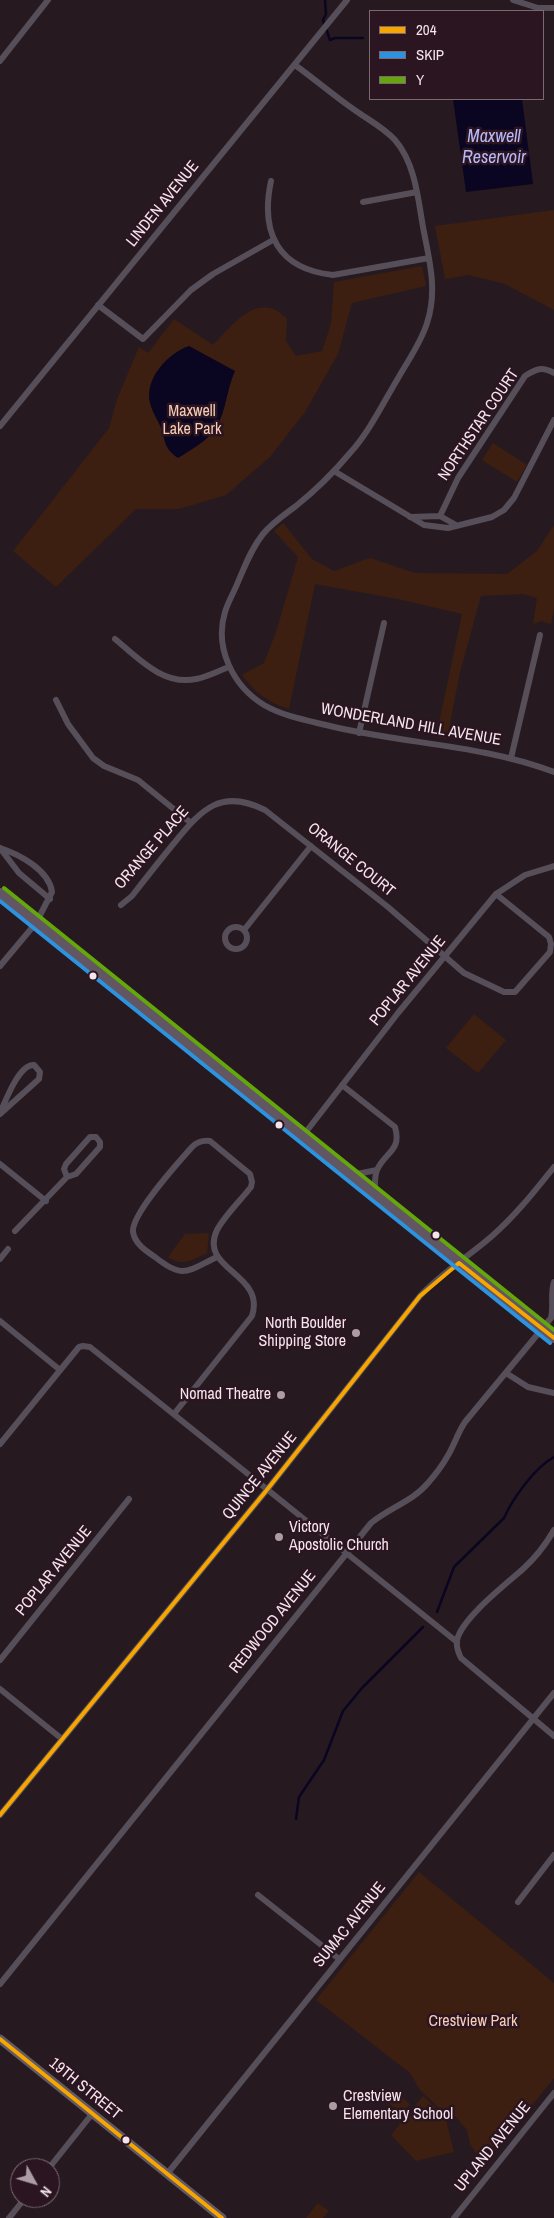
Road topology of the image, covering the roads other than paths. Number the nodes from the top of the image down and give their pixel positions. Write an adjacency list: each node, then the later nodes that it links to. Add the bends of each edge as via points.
1 (48, 0): 5 (street)
2 (347, 0): 6 (street, LINDEN AVENUE)
3 (513, 0): 4 (street)
4 (553, 9)
5 (0, 60)
6 (296, 65): 8 (street, WONDERLAND HILL AVENUE, via 396,141 411,169); 12 (street, LINDEN AVENUE)
7 (271, 182): 10 (street, via 267,212)
8 (416, 192): 9 (street); 11 (street, WONDERLAND HILL AVENUE)
9 (363, 202)
10 (273, 240): 11 (street, via 290,260 318,274 347,274); 12 (street, via 236,259 191,290 143,340)
11 (429, 258): 16 (street, WONDERLAND HILL AVENUE, via 434,289 426,326 367,432)
12 (98, 306): 15 (street, LINDEN AVENUE)
13 (554, 373): 17 (street, NORTHSTAR COURT, via 543,368 525,376 458,478)
14 (554, 420): 19 (street, via 514,498 504,510 492,517)
15 (0, 426)
16 (334, 472): 18 (street); 23 (street, WONDERLAND HILL AVENUE, via 274,523 250,553 222,625)
17 (440, 516): 18 (street); 19 (street)
18 (409, 517): 19 (street, via 429,527)
19 (456, 525)
20 (384, 623): 25 (street)
21 (540, 635): 26 (street)
22 (115, 639): 23 (street, via 151,668 170,678 197,679)
23 (229, 667): 25 (street, WONDERLAND HILL AVENUE, via 238,681 264,705 282,714)
24 (56, 700): 29 (street, via 92,758 138,780)
25 (359, 733): 26 (street, WONDERLAND HILL AVENUE)
26 (511, 758): 27 (street, WONDERLAND HILL AVENUE)
27 (554, 772)
28 (233, 801): 29 (street, ORANGE PLACE, via 206,809); 30 (street, ORANGE COURT, via 254,804 265,810)
29 (191, 822): 36 (street, ORANGE PLACE, via 132,896)
30 (311, 846): 38 (street); 39 (street, ORANGE COURT, via 388,907)
31 (0, 848): 35 (street, via 19,873); 35 (street, via 15,852 48,879 52,892)
32 (554, 866): 34 (street, POPLAR AVENUE, via 525,875)
33 (0, 893): 37 (main road)
34 (496, 894): 39 (street, POPLAR AVENUE); 39 (street, ORANGE COURT, via 549,937 550,952 515,992 504,992 464,973)
35 (50, 899): 37 (street)
36 (121, 905)
37 (36, 923): 40 (street); 43 (main road)
38 (244, 930)
39 (444, 957): 41 (street, POPLAR AVENUE)
40 (0, 966)
41 (342, 1085): 43 (street, POPLAR AVENUE); 46 (street, via 395,1128 396,1146)
42 (0, 1113): 42 (street, via 22,1069 34,1064 40,1072 39,1079)
43 (302, 1137): 47 (main road)
44 (0, 1164): 50 (street)
45 (554, 1167): 55 (street, QUINCE AVENUE, via 504,1226)
46 (377, 1170): 47 (street); 49 (street)
47 (350, 1176): 49 (main road)
48 (66, 1177): 48 (street, via 66,1164 86,1140 96,1137 100,1142 97,1152 76,1174); 50 (street)
49 (375, 1196): 55 (main road)
50 (46, 1201): 51 (street)
51 (15, 1231)
52 (8, 1249): 54 (street)
53 (217, 1257): 53 (street, via 178,1272 141,1246 134,1234 136,1216 186,1154 196,1143 210,1141 247,1171 252,1182 217,1230 214,1246); 63 (street, via 249,1287 256,1306 252,1316)
54 (0, 1259)
55 (458, 1263): 58 (main road); 65 (street, QUINCE AVENUE, via 420,1296)
56 (554, 1282): 58 (street, REDWOOD AVENUE, via 551,1318)
57 (0, 1321): 60 (street)
58 (542, 1329): 59 (main road); 61 (street, REDWOOD AVENUE)
59 (554, 1338)
60 (60, 1370): 63 (street, via 79,1347 90,1347); 64 (street)
61 (506, 1373): 62 (street, via 528,1387); 68 (street, REDWOOD AVENUE, via 457,1434 448,1456 428,1483 378,1517)
62 (554, 1393)
63 (174, 1414): 65 (street)
64 (0, 1444)
65 (266, 1491): 68 (street); 75 (street, QUINCE AVENUE)
66 (128, 1499): 70 (street, POPLAR AVENUE)
67 (554, 1530): 69 (street, via 523,1568 493,1593 462,1630)
68 (347, 1553): 69 (street); 81 (street, REDWOOD AVENUE)
69 (457, 1642): 73 (street, via 461,1658)
70 (0, 1660)
71 (0, 1689): 75 (street)
72 (554, 1693): 73 (street, SUMAC AVENUE)
73 (533, 1719): 74 (street); 80 (street, SUMAC AVENUE)
74 (554, 1736)
75 (62, 1739): 76 (street, QUINCE AVENUE)
76 (0, 1815)
77 (554, 1855): 79 (street)
78 (258, 1895): 80 (street)
79 (518, 1902)
80 (339, 1960): 86 (street, SUMAC AVENUE)
81 (0, 1984)
82 (0, 2039): 84 (street, 19TH STREET)
83 (554, 2094): 90 (street, UPLAND AVENUE)
84 (92, 2114): 85 (street); 86 (street, 19TH STREET)
85 (57, 2158)
86 (167, 2174): 89 (street, 19TH STREET)
87 (17, 2208): 88 (street)
88 (9, 2218)
89 (222, 2218)
90 (454, 2218)

